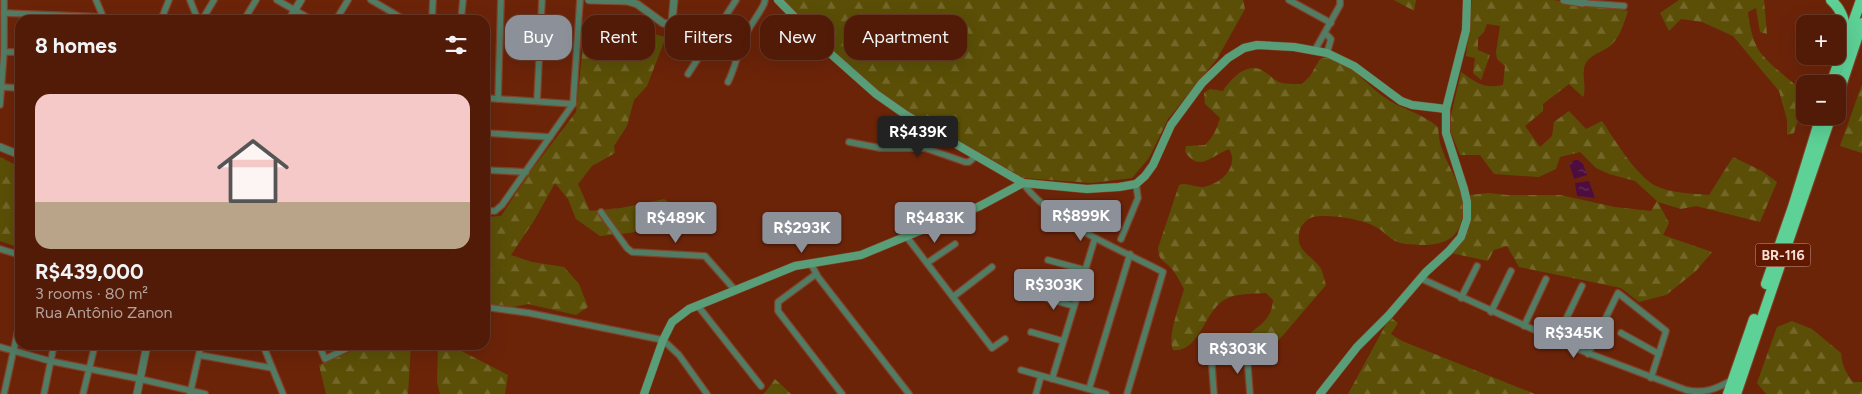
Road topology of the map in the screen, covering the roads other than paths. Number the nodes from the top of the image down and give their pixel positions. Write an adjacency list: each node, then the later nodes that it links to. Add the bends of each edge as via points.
1 (4, 0): 30 (street)
2 (96, 0): 32 (street)
3 (169, 0): 33 (street)
4 (190, 0): 34 (street)
5 (214, 0): 35 (street)
6 (256, 0): 36 (street)
7 (277, 0): 29 (street)
8 (301, 0): 29 (street)
9 (348, 0): 39 (street)
10 (371, 0): 40 (street)
11 (432, 0): 41 (street)
12 (462, 0): 42 (street)
13 (501, 0): 58 (street)
14 (542, 0): 59 (street)
15 (580, 0): 60 (street)
16 (589, 0): 17 (street, via 637,4 668,24 672,21)
17 (674, 0)
18 (736, 0): 52 (street)
19 (765, 0): 54 (street, via 746,34)
20 (778, 0): 70 (main road, via 876,94)
21 (1289, 0): 44 (street)
22 (1340, 0): 44 (street)
23 (1467, 0): 62 (main road, via 1466,30)
24 (1564, 0): 27 (street)
25 (1831, 0): 43 (highway)
26 (1861, 0): 47 (highway)
27 (1584, 1): 28 (street)
28 (1624, 6)
29 (295, 10): 37 (street); 38 (street)
30 (4, 13): 31 (street); 49 (street)
31 (37, 15)
32 (102, 15)
33 (163, 15)
34 (198, 15)
35 (204, 15)
36 (247, 15)
37 (292, 15)
38 (304, 15)
39 (339, 15)
40 (396, 15)
41 (432, 15)
42 (461, 15)
43 (1842, 15)
44 (1331, 23): 46 (street)
45 (1862, 23): 53 (highway)
46 (1325, 33): 48 (street); 51 (street, via 1331,39)
47 (1846, 44)
48 (1315, 50): 51 (main road); 74 (main road, via 1257,45 1244,48 1228,58 1191,97 1171,125 1153,165)
49 (4, 52): 50 (street); 55 (street)
50 (15, 52)
51 (1327, 53): 62 (main road, via 1367,74 1401,101)
52 (688, 74)
53 (1845, 75)
54 (728, 82)
55 (1, 87): 56 (street); 61 (street)
56 (15, 88)
57 (490, 98): 58 (street)
58 (498, 99): 59 (street)
59 (537, 101): 60 (street)
60 (573, 104): 66 (street)
61 (0, 106)
62 (1446, 110): 92 (main road, via 1446,133 1466,195 1467,219 1457,242)
63 (1818, 125): 133 (highway, BR-116, via 1793,208)
64 (1828, 125): 156 (highway, BR-116)
65 (490, 134): 66 (street)
66 (550, 137): 72 (street)
67 (849, 142): 70 (street, via 880,148 925,148 964,162 970,162)
68 (0, 147): 69 (street)
69 (15, 152)
70 (977, 155): 73 (main road)
71 (490, 170): 72 (street)
72 (526, 172): 75 (street, via 502,205)
73 (1023, 183): 74 (main road, via 1087,188); 77 (main road, via 980,206); 78 (street, via 1043,204)
74 (1136, 184): 79 (street, via 1138,198)
75 (490, 210)
76 (602, 212): 95 (street, via 632,252 705,256)
77 (906, 236): 85 (street); 86 (main road, via 861,255)
78 (1095, 238): 83 (street); 89 (street)
79 (1121, 239)
80 (956, 244): 85 (street)
81 (0, 248): 82 (street)
82 (15, 253)
83 (1130, 254): 136 (street); 151 (street, via 1163,272)
84 (1048, 260): 89 (street)
85 (927, 263): 97 (street)
86 (811, 264): 91 (street); 95 (main road, via 795,266)
87 (1477, 266): 98 (street)
88 (992, 267): 97 (street)
89 (1085, 270): 100 (street)
90 (1511, 271): 102 (street)
91 (816, 274): 146 (street, via 778,302 777,307); 147 (street)
92 (1420, 278): 98 (street); 154 (main road, via 1357,347)
93 (1546, 279): 103 (street)
94 (1582, 286): 110 (street)
95 (735, 290): 99 (main road)
96 (1039, 296): 100 (street)
97 (953, 298): 106 (street, via 992,348)
98 (1461, 298): 102 (street)
99 (698, 306): 107 (main road, via 672,322); 134 (street)
100 (1074, 306): 108 (street)
101 (490, 308): 107 (street)
102 (1491, 312): 103 (street)
103 (1524, 326): 110 (street)
104 (1032, 332): 108 (street)
105 (1621, 333): 123 (street)
106 (1005, 339)
107 (663, 340): 144 (main road); 145 (street, via 679,355)
108 (1063, 340): 132 (street)
109 (1210, 340): 152 (street)
110 (1556, 340): 122 (street)
111 (15, 342): 120 (street)
112 (0, 347): 120 (street)
113 (53, 350): 125 (street)
114 (94, 350): 127 (street)
115 (146, 350): 131 (street)
116 (200, 350): 121 (street)
117 (265, 350): 126 (street)
118 (320, 350): 119 (street, via 324,359)
119 (344, 350)
120 (13, 351): 125 (street); 138 (street)
121 (199, 354): 126 (street); 137 (street)
122 (1588, 354): 123 (street, via 1618,293 1666,331); 130 (street)
123 (1659, 354): 130 (street)
124 (1247, 355): 153 (street)
125 (50, 362): 127 (street); 139 (street)
126 (272, 368): 143 (street)
127 (89, 369): 131 (street); 140 (street)
128 (1021, 370): 129 (street)
129 (1041, 376): 132 (street); 148 (street)
130 (1651, 378): 133 (street, via 1700,393)
131 (140, 379): 137 (street); 141 (street)
132 (1052, 379): 135 (street)
133 (1732, 380): 155 (highway, BR-116)
134 (761, 386)
135 (1078, 386): 136 (street); 149 (street)
136 (1089, 389): 150 (street)
137 (190, 392): 142 (street)
138 (4, 394)
139 (44, 394)
140 (83, 394)
141 (137, 394)
142 (205, 394)
143 (283, 394)
144 (644, 394)
145 (708, 394)
146 (842, 394)
147 (909, 394)
148 (1036, 394)
149 (1075, 394)
150 (1106, 394)
151 (1127, 394)
152 (1214, 394)
153 (1250, 394)
154 (1320, 394)
155 (1728, 394)
156 (1736, 394)

